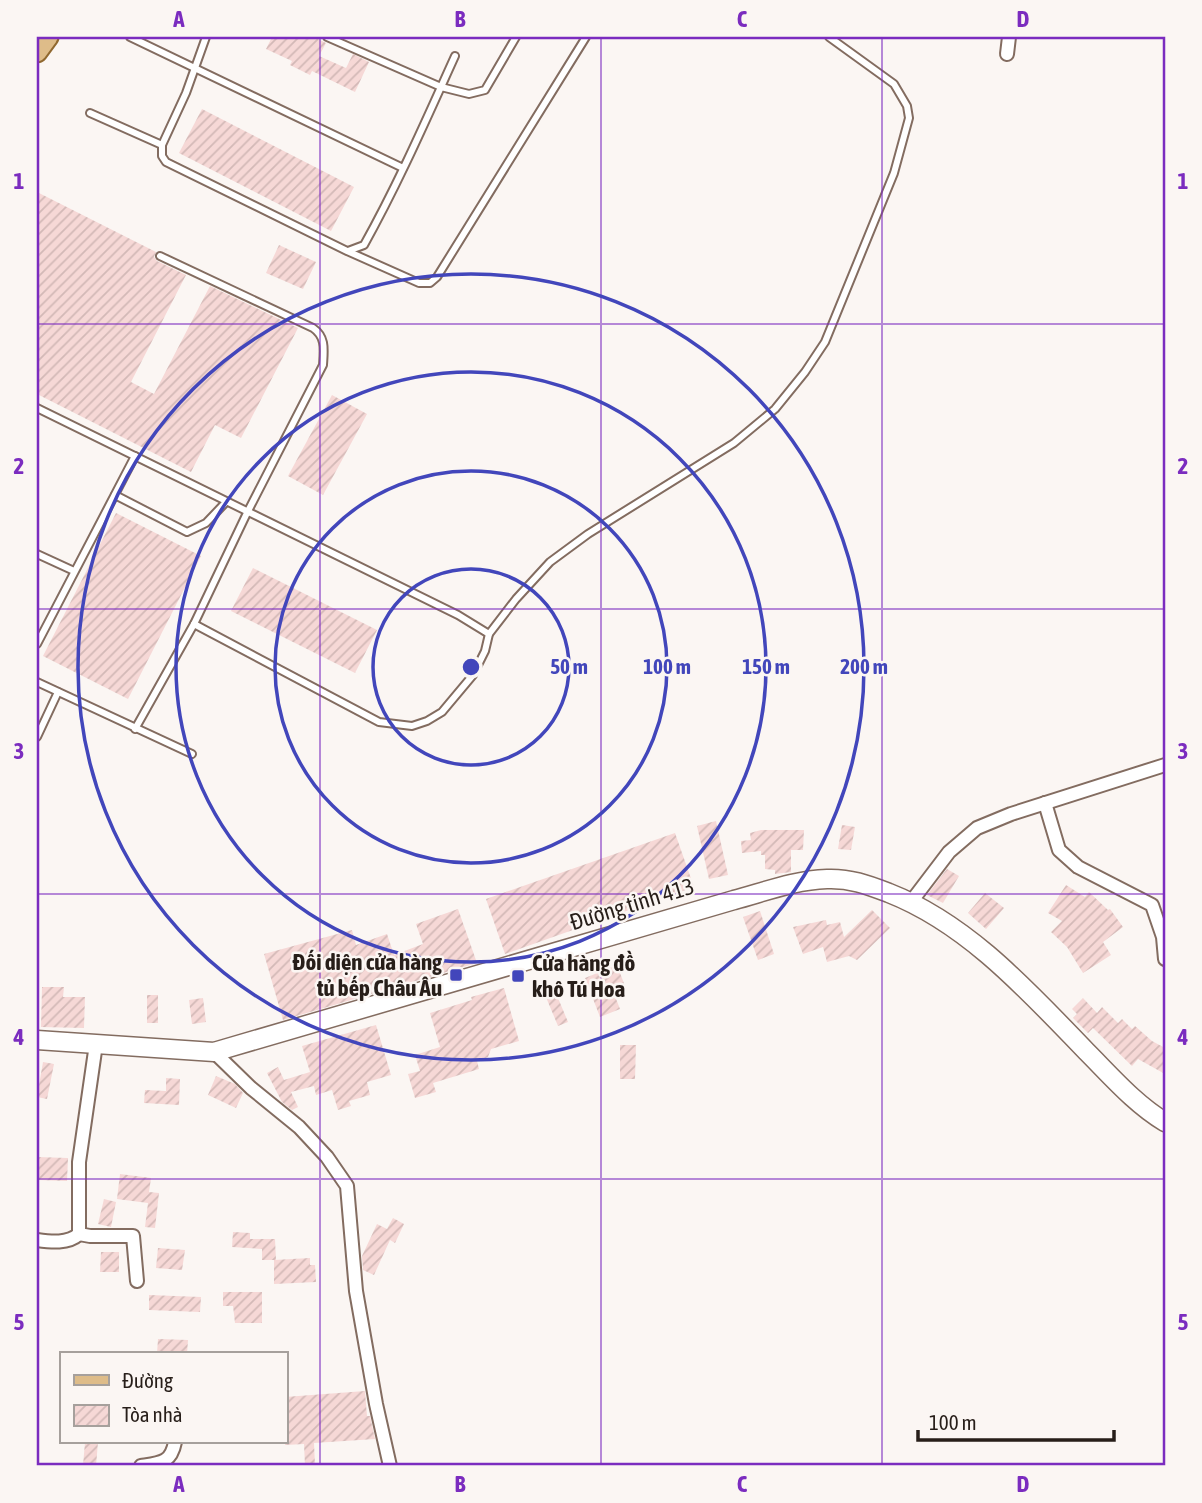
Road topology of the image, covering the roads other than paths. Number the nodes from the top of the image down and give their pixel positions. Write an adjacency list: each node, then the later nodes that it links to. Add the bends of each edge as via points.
1 (48, 37): 9 (main road)
2 (130, 37): 12 (lane)
3 (206, 37): 12 (lane)
4 (327, 37): 13 (lane)
5 (516, 37): 13 (lane, via 485,90 470,94)
6 (586, 37): 17 (lane, via 438,277 430,284 419,283)
7 (829, 37): 27 (lane, via 894,84 909,118 894,173 825,342 775,409 734,443 564,550)
8 (1009, 37): 10 (street)
9 (37, 52)
10 (1007, 54)
11 (455, 56): 13 (lane)
12 (195, 69): 15 (lane); 16 (lane)
13 (441, 87): 16 (lane)
14 (90, 113): 15 (lane)
15 (162, 145): 17 (lane, via 162,156 175,168)
16 (403, 168): 17 (lane, via 364,245)
17 (346, 251)
18 (160, 256): 23 (lane, via 313,328 324,341 323,365)
19 (37, 408): 20 (lane)
20 (135, 456): 21 (lane); 22 (lane)
21 (116, 495): 22 (lane, via 187,531 206,523); 25 (lane)
22 (226, 502): 23 (lane)
23 (247, 513): 26 (lane); 27 (lane)
24 (37, 554): 25 (lane)
25 (74, 572): 28 (lane)
26 (194, 624): 27 (lane, via 379,722 412,726 442,712 472,675); 31 (lane)
27 (489, 634)
28 (37, 644)
29 (37, 682): 30 (lane)
30 (58, 692): 31 (lane); 32 (lane)
31 (135, 729): 33 (lane)
32 (37, 737)
33 (192, 754)
34 (1165, 765): 35 (street)
35 (1045, 803): 36 (street, via 978,828 949,852); 37 (street, via 1059,850 1078,867 1152,905)
36 (911, 902): 40 (main road, Đường tỉnh 413, via 858,881 797,883); 41 (main road, Đường tỉnh 413, via 1008,971 1121,1087)
37 (1165, 959)
38 (37, 1040): 39 (main road, Đường tỉnh 413)
39 (96, 1044): 40 (main road, Đường tỉnh 413); 42 (street, via 79,1162)
40 (214, 1052): 47 (street, via 299,1127 347,1186 356,1291)
41 (1165, 1122)
42 (79, 1234): 43 (street, via 66,1240); 44 (street, via 133,1236)
43 (37, 1240)
44 (137, 1282)
45 (175, 1444): 46 (street, via 166,1460)
46 (141, 1466)
47 (390, 1466)

